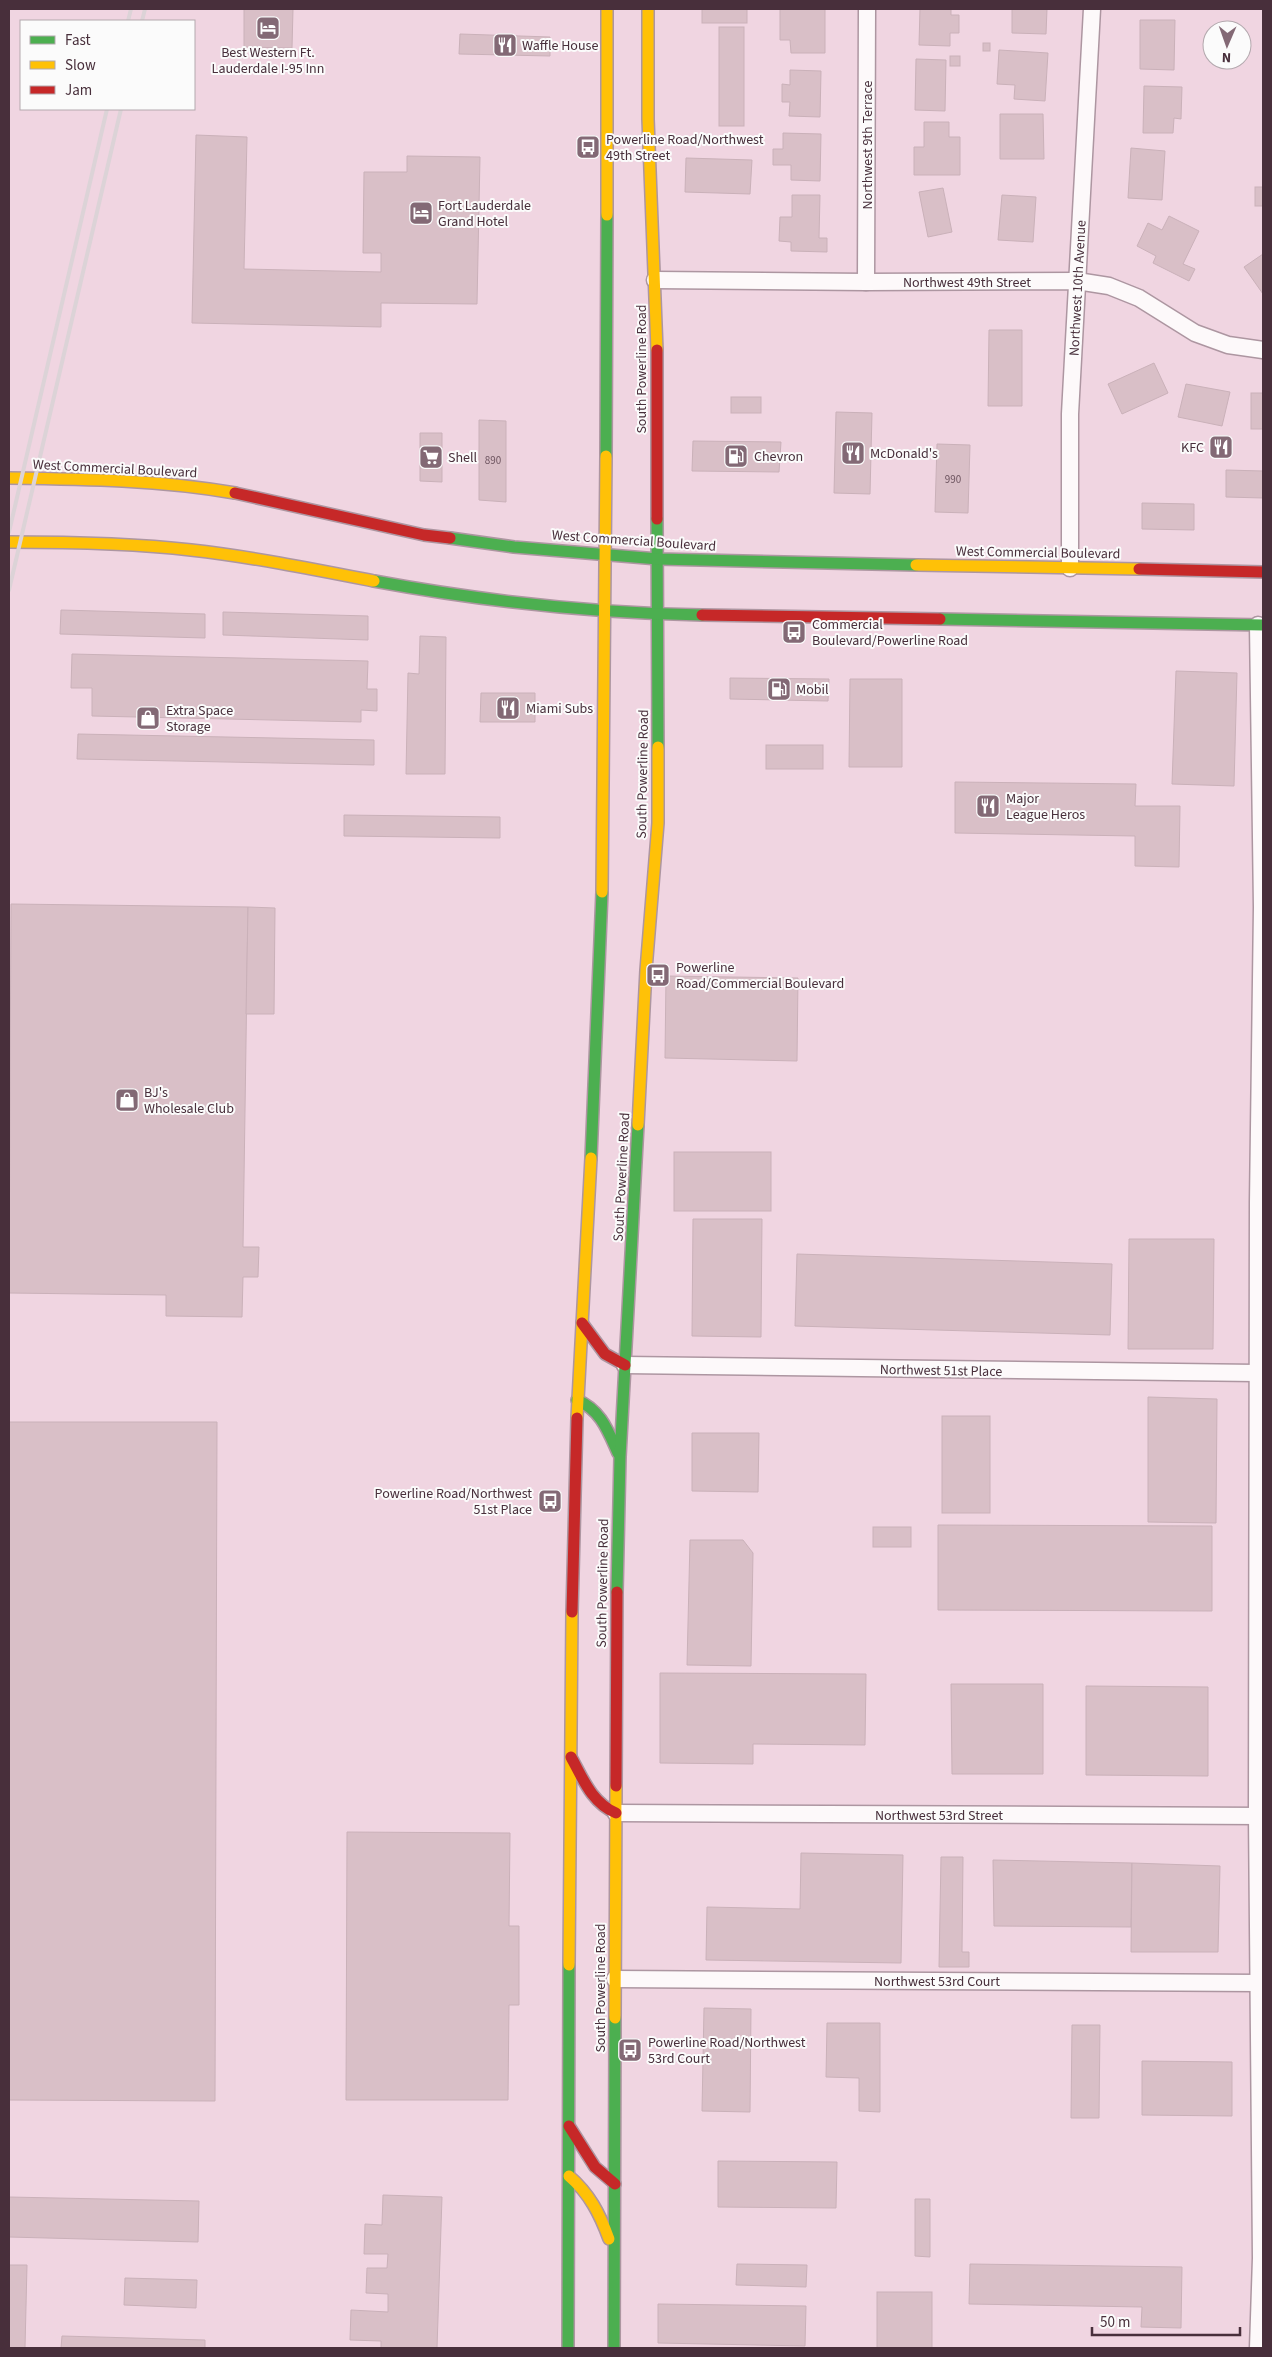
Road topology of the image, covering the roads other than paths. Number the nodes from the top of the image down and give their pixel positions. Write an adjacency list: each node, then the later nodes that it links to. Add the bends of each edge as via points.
1 (607, 9): 11 (main road)
2 (648, 9): 5 (main road, South Powerline Road, via 648,120)
3 (867, 9): 7 (street, Northwest 9th Terrace)
4 (1092, 9): 6 (street, Northwest 10th Avenue)
5 (655, 280): 7 (street, Northwest 49th Street); 12 (main road, South Powerline Road)
6 (1076, 281): 7 (street, Northwest 49th Street); 8 (street, Northwest 49th Street, via 1109,286 1139,298 1195,333 1220,342); 13 (street, Northwest 10th Avenue, via 1070,414)
7 (866, 282)
8 (1263, 350)
9 (9, 478): 11 (main road, West Commercial Boulevard, via 123,480 195,486 265,498 424,535 514,547)
10 (9, 542): 15 (main road, via 216,552 425,590)
11 (605, 554): 12 (main road, West Commercial Boulevard); 15 (main road)
12 (658, 559): 13 (main road, West Commercial Boulevard); 16 (main road, South Powerline Road)
13 (1070, 568): 14 (main road, West Commercial Boulevard)
14 (1263, 572)
15 (604, 611): 16 (main road); 20 (main road, via 600,970)
16 (658, 614): 17 (main road); 21 (main road, South Powerline Road, via 658,823 647,944)
17 (1261, 625): 18 (street)
18 (1263, 907): 19 (street)
19 (1260, 1203): 22 (street)
20 (582, 1323): 21 (main road, via 612,1360); 23 (main road)
21 (625, 1365): 22 (street, Northwest 51st Place); 24 (main road, South Powerline Road)
22 (1257, 1373): 25 (street)
23 (577, 1400): 24 (main road, via 585,1402 598,1413); 26 (main road)
24 (620, 1457): 27 (main road, South Powerline Road)
25 (1260, 1498): 28 (street)
26 (570, 1755): 27 (main road, via 596,1800 602,1807); 31 (main road)
27 (616, 1813): 28 (street, Northwest 53rd Street); 29 (main road, South Powerline Road)
28 (1260, 1816): 30 (street)
29 (615, 1978): 30 (street, Northwest 53rd Court); 33 (main road, South Powerline Road)
30 (1259, 1983): 35 (street)
31 (569, 2126): 32 (main road); 33 (main road, via 595,2167)
32 (569, 2176): 34 (main road, via 594,2203); 36 (main road)
33 (615, 2184): 34 (main road, South Powerline Road)
34 (614, 2252): 37 (main road, South Powerline Road)
35 (1262, 2258): 38 (street)
36 (568, 2348)
37 (614, 2348)
38 (1258, 2348)

